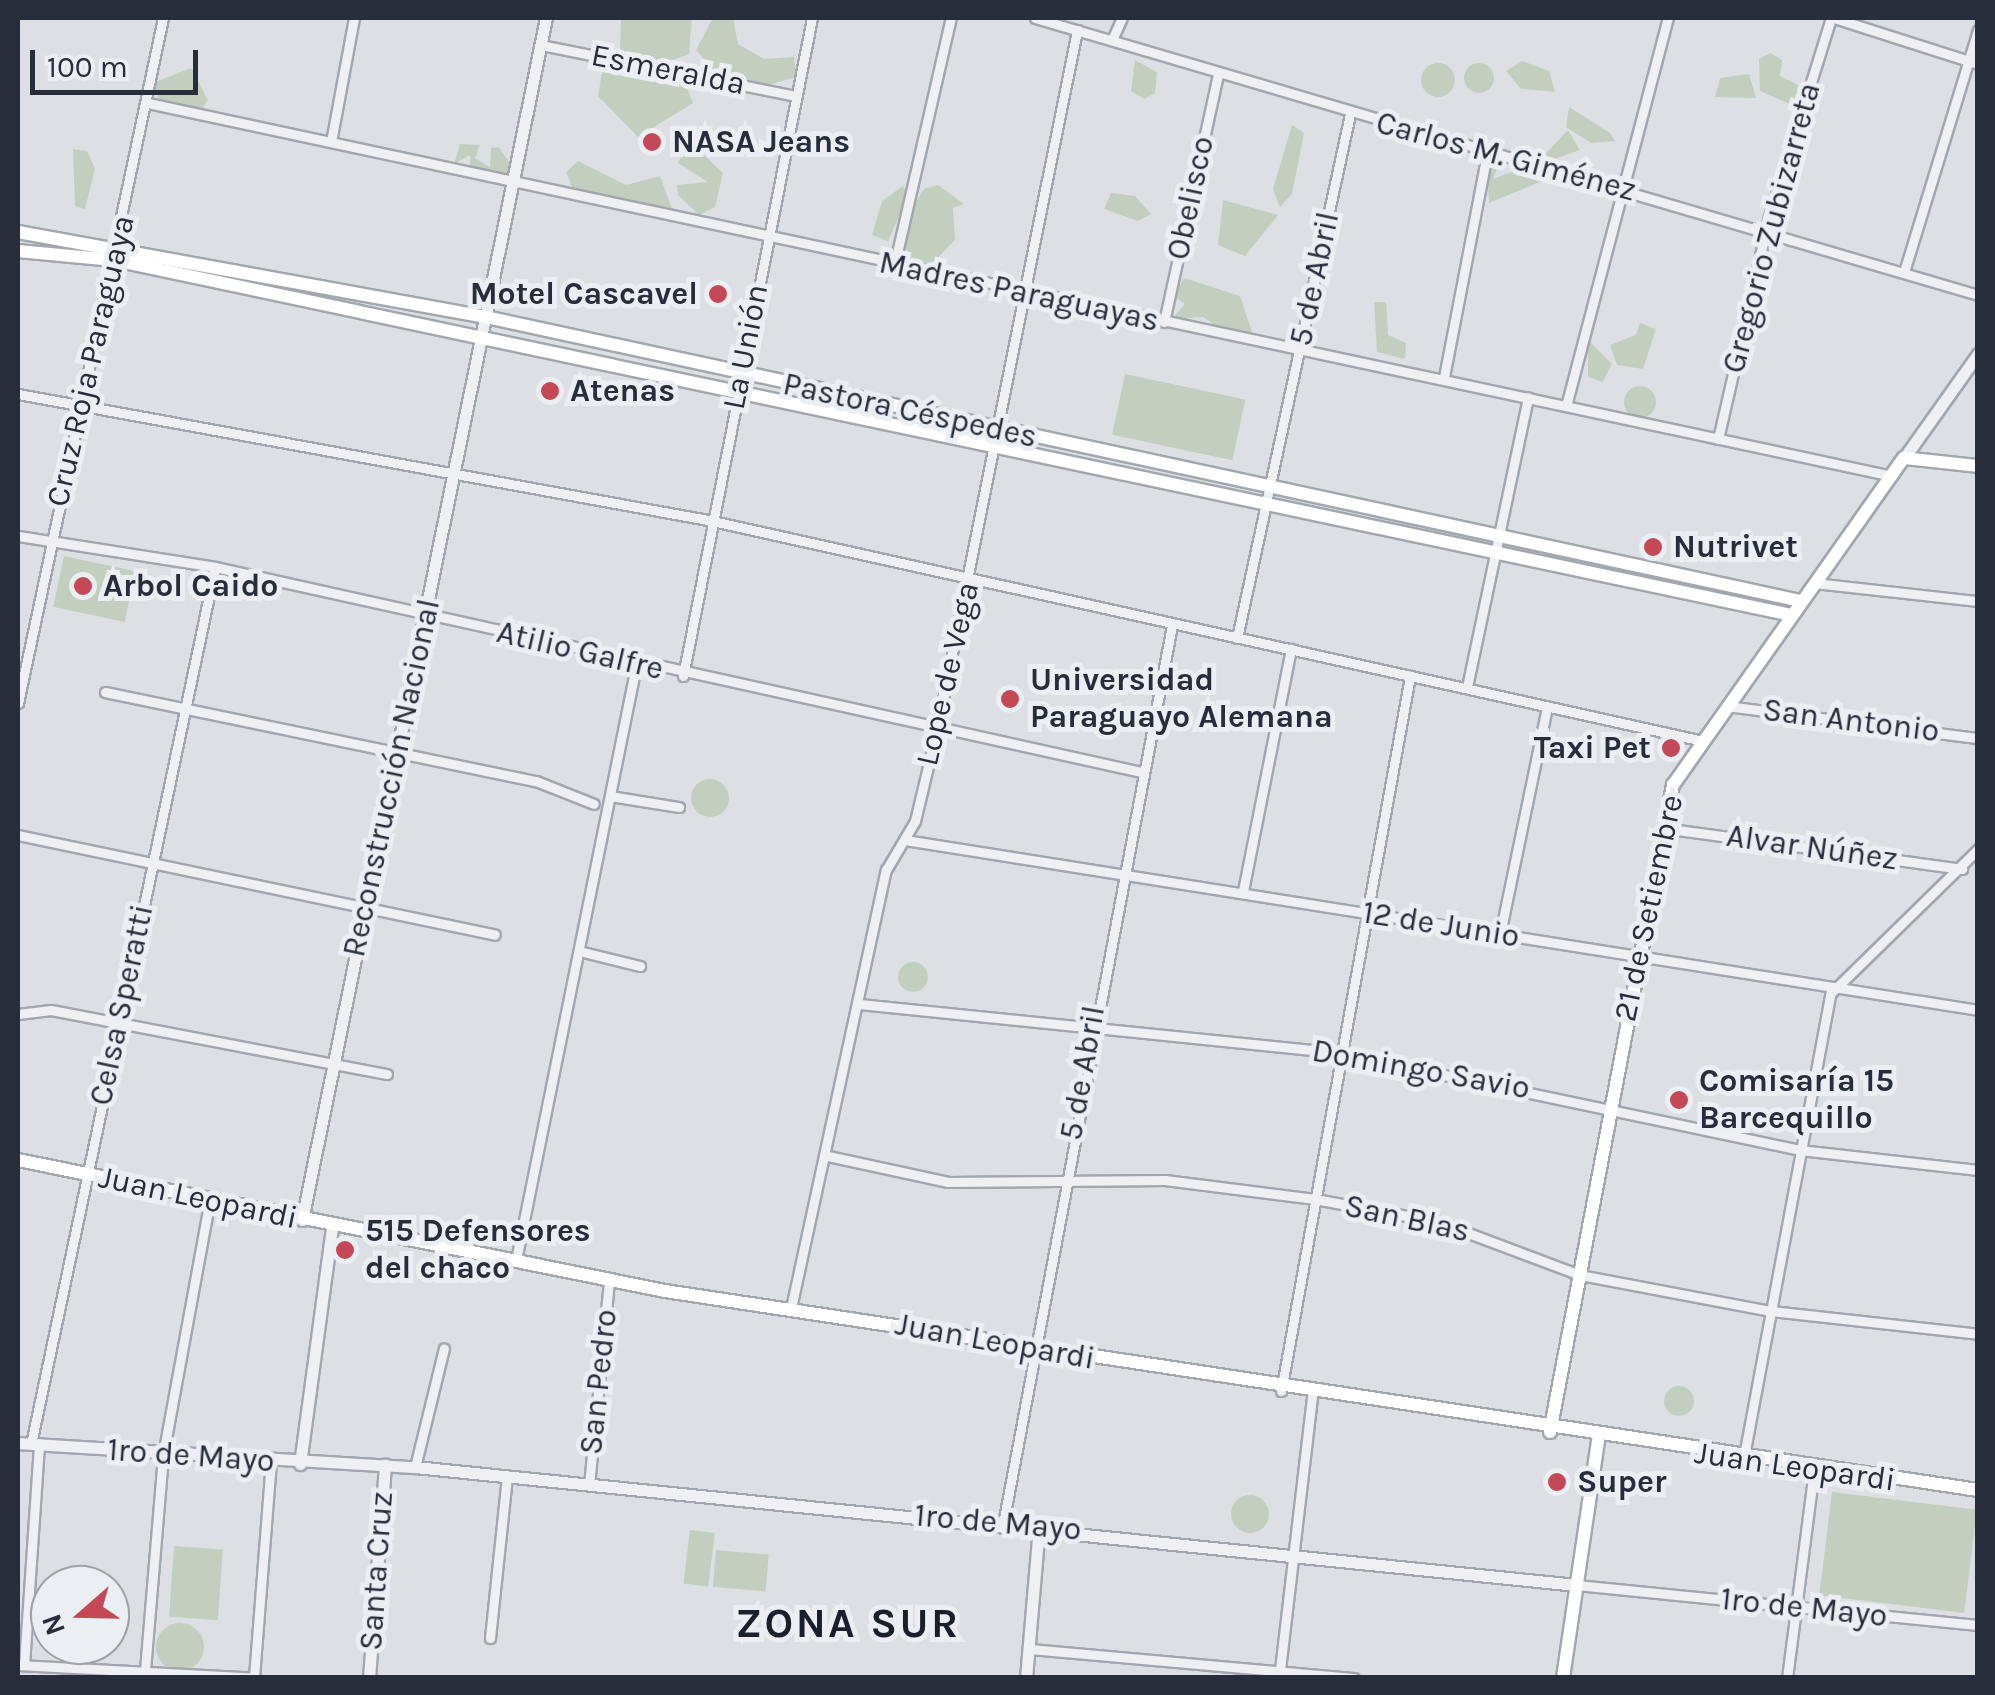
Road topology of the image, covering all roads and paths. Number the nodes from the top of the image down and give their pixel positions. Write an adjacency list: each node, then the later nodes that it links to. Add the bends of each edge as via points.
1 (163, 18): 17 (street, Cruz Roja Paraguaya)
2 (354, 18): 19 (street)
3 (546, 18): 13 (street, Reconstrucción Nacional)
4 (812, 18): 16 (street, La Unión)
5 (951, 18): 29 (street)
6 (1035, 18): 10 (street, Carlos M. Giménez)
7 (1122, 18): 12 (street)
8 (1668, 18): 22 (street)
9 (1833, 18): 14 (street); 24 (street, Gregorio Zubizarreta)
10 (1076, 30): 12 (street, Carlos M. Giménez); 32 (street, Lope de Vega)
11 (1978, 30): 14 (street)
12 (1112, 40): 15 (street, Carlos M. Giménez)
13 (540, 44): 16 (street, Esmeralda); 21 (street, Reconstrucción Nacional)
14 (1973, 63): 30 (street)
15 (1218, 74): 18 (street, Carlos M. Giménez); 36 (street, Obelisco)
16 (796, 96): 25 (street, La Unión)
17 (148, 103): 19 (street, Madres Paraguayas); 26 (street, Cruz Roja Paraguaya)
18 (1350, 114): 20 (street, Carlos M. Giménez); 38 (street, 5 de Abril)
19 (331, 142): 21 (street, Madres Paraguayas)
20 (1487, 154): 22 (street, Carlos M. Giménez); 41 (street)
21 (512, 182): 25 (street, Madres Paraguayas); 35 (street, Reconstrucción Nacional)
22 (1618, 187): 24 (street, Carlos M. Giménez); 46 (street)
23 (18, 232): 26 (main road, Pastora Céspedes)
24 (1766, 232): 30 (street, Carlos M. Giménez); 48 (street, Gregorio Zubizarreta)
25 (768, 240): 29 (street, Madres Paraguayas); 40 (street, La Unión)
26 (117, 243): 28 (street, Cruz Roja Paraguaya); 31 (main road, Pastora Céspedes)
27 (18, 251): 28 (main road, Pastora Céspedes)
28 (114, 260): 34 (main road, Pastora Céspedes); 45 (street, Cruz Roja Paraguaya)
29 (894, 266): 32 (street, Madres Paraguayas)
30 (1904, 272): 33 (street, Carlos M. Giménez)
31 (292, 280): 34 (main road); 35 (main road, Pastora Céspedes)
32 (1025, 290): 36 (street, Madres Paraguayas); 47 (street, Lope de Vega)
33 (1978, 294)
34 (288, 297): 37 (main road, Pastora Céspedes)
35 (486, 317): 37 (street, Reconstrucción Nacional); 40 (main road, Pastora Céspedes)
36 (1164, 322): 38 (street, Madres Paraguayas)
37 (482, 336): 42 (main road, Pastora Céspedes); 51 (street, Reconstrucción Nacional)
38 (1300, 350): 41 (street, Madres Paraguayas); 53 (street, 5 de Abril)
39 (1978, 354): 49 (street, 21 de Setiembre)
40 (741, 376): 42 (street, La Unión); 47 (main road, Pastora Céspedes)
41 (1444, 376): 44 (street, Madres Paraguayas)
42 (738, 391): 47 (main road, Pastora Céspedes); 54 (street, La Unión)
43 (18, 394): 45 (street)
44 (1528, 396): 46 (street, Madres Paraguayas); 56 (street)
45 (82, 399): 51 (street); 57 (street, Cruz Roja Paraguaya)
46 (1566, 406): 48 (street, Madres Paraguayas)
47 (997, 437): 53 (main road, Pastora Céspedes); 61 (street, Lope de Vega)
48 (1718, 440): 52 (street, Madres Paraguayas)
49 (1904, 458): 50 (main road); 52 (main road, 21 de Setiembre)
50 (1978, 466)
51 (455, 472): 54 (street); 67 (street, Reconstrucción Nacional)
52 (1892, 476): 62 (main road, 21 de Setiembre)
53 (1272, 496): 56 (main road, Pastora Céspedes); 58 (main road, Pastora Céspedes); 70 (street, 5 de Abril)
54 (708, 520): 61 (street); 73 (street, La Unión)
55 (18, 536): 57 (street, Atilio Galfre)
56 (1498, 536): 58 (street); 60 (main road, Pastora Céspedes)
57 (51, 537): 59 (street, Atilio Galfre); 77 (street, Cruz Roja Paraguaya)
58 (1496, 552): 60 (main road, Pastora Céspedes); 75 (street)
59 (216, 567): 67 (street, Atilio Galfre); 80 (street, Celsa Speratti)
60 (1631, 573): 63 (main road, Pastora Céspedes); 65 (main road, Pastora Céspedes)
61 (969, 583): 69 (street); 81 (street, Lope de Vega)
62 (1814, 583): 64 (main road, 21 de Setiembre); 66 (street)
63 (1727, 584): 64 (main road, Pastora Céspedes); 65 (main road)
64 (1801, 600): 68 (main road, 21 de Setiembre)
65 (1724, 601): 68 (main road, Pastora Céspedes)
66 (1978, 601)
67 (425, 614): 72 (street, Atilio Galfre); 84 (street, Reconstrucción Nacional)
68 (1791, 615): 78 (main road, 21 de Setiembre)
69 (1172, 625): 70 (street); 85 (street, 5 de Abril)
70 (1237, 638): 71 (street)
71 (1291, 649): 74 (street); 96 (street)
72 (636, 666): 73 (street, Atilio Galfre); 86 (street)
73 (683, 676): 81 (street, Atilio Galfre)
74 (1410, 676): 75 (street); 98 (street)
75 (1468, 687): 79 (street)
76 (105, 692): 80 (street)
77 (18, 704)
78 (1724, 705): 82 (street, San Antonio); 83 (main road, 21 de Setiembre)
79 (1547, 707): 83 (street); 99 (street)
80 (183, 708): 84 (street); 93 (street, Celsa Speratti)
81 (936, 729): 85 (street, Atilio Galfre); 91 (street, Lope de Vega)
82 (1978, 738)
83 (1699, 740): 89 (main road, 21 de Setiembre)
84 (397, 751): 87 (street); 97 (street, Reconstrucción Nacional)
85 (1141, 772): 95 (street, 5 de Abril)
86 (610, 796): 88 (street); 101 (street)
87 (594, 804)
88 (679, 807)
89 (1663, 828): 94 (street, Alvar Núñez); 102 (main road, 21 de Setiembre)
90 (18, 835): 93 (street)
91 (905, 840): 95 (street, 12 de Junio); 105 (street, Lope de Vega, via 886,870)
92 (1978, 849): 94 (street)
93 (151, 863): 97 (street); 108 (street, Celsa Speratti)
94 (1962, 869): 104 (street)
95 (1120, 876): 96 (street, 12 de Junio); 109 (street, 5 de Abril)
96 (1243, 891): 98 (street, 12 de Junio)
97 (365, 908): 100 (street); 111 (street, Reconstrucción Nacional)
98 (1365, 912): 99 (street, 12 de Junio); 110 (street)
99 (1500, 934): 102 (street, 12 de Junio)
100 (495, 936)
101 (578, 952): 103 (street); 124 (street)
102 (1641, 959): 104 (street, 12 de Junio); 113 (main road, 21 de Setiembre)
103 (640, 966)
104 (1831, 992): 106 (street, 12 de Junio); 114 (street)
105 (859, 1004): 109 (street, Domingo Savio); 115 (street, Lope de Vega)
106 (1978, 1010)
107 (18, 1014): 108 (street, via 51,1010)
108 (118, 1025): 111 (street); 118 (street, Celsa Speratti)
109 (1092, 1028): 110 (street, Domingo Savio); 119 (street, 5 de Abril)
110 (1340, 1053): 113 (street, Domingo Savio); 120 (street)
111 (332, 1068): 112 (street); 122 (street, Reconstrucción Nacional)
112 (387, 1074)
113 (1607, 1108): 114 (street, Domingo Savio); 125 (main road, 21 de Setiembre)
114 (1800, 1150): 117 (street, Domingo Savio); 128 (street)
115 (828, 1156): 119 (street, San Blas, via 948,1182); 127 (street, Lope de Vega)
116 (18, 1160): 118 (main road, Juan Leopardi)
117 (1978, 1170)
118 (86, 1176): 121 (main road, Juan Leopardi); 136 (street, Celsa Speratti)
119 (1063, 1183): 120 (street, San Blas, via 1165,1180); 131 (street, 5 de Abril)
120 (1315, 1199): 125 (street, San Blas, via 1439,1222); 132 (street)
121 (210, 1200): 122 (main road, Juan Leopardi); 137 (street)
122 (302, 1220): 123 (main road, Juan Leopardi)
123 (332, 1226): 124 (main road, Juan Leopardi); 140 (street)
124 (516, 1260): 126 (main road, Juan Leopardi)
125 (1580, 1275): 128 (street, San Blas); 134 (main road, 21 de Setiembre)
126 (609, 1280): 127 (main road, Juan Leopardi); 145 (street, San Pedro)
127 (791, 1308): 131 (main road, Juan Leopardi)
128 (1771, 1311): 129 (street, San Blas); 139 (street)
129 (1978, 1334)
130 (444, 1348): 142 (street)
131 (1032, 1349): 132 (main road, Juan Leopardi); 147 (street, 5 de Abril)
132 (1281, 1391): 133 (main road, Juan Leopardi)
133 (1312, 1396): 134 (main road, Juan Leopardi); 149 (street)
134 (1550, 1432): 135 (main road, Juan Leopardi)
135 (1598, 1440): 139 (main road, Juan Leopardi); 150 (main road)
136 (29, 1444): 137 (street, 1ro de Mayo); 155 (street, Celsa Speratti)
137 (164, 1454): 138 (street, 1ro de Mayo); 156 (street)
138 (271, 1462): 140 (street, 1ro de Mayo); 158 (street)
139 (1743, 1462): 143 (main road, Juan Leopardi)
140 (300, 1464): 141 (street, 1ro de Mayo)
141 (384, 1465): 142 (street, 1ro de Mayo); 159 (street, Santa Cruz)
142 (415, 1467): 144 (street, 1ro de Mayo)
143 (1814, 1471): 146 (main road, Juan Leopardi); 151 (street)
144 (507, 1477): 145 (street, 1ro de Mayo); 153 (street)
145 (588, 1485): 147 (street, 1ro de Mayo)
146 (1978, 1490)
147 (1004, 1524): 148 (street, 1ro de Mayo)
148 (1039, 1526): 149 (street, 1ro de Mayo); 154 (street)
149 (1290, 1550): 150 (street, 1ro de Mayo); 157 (street)
150 (1576, 1585): 151 (street, 1ro de Mayo); 162 (main road)
151 (1797, 1608): 152 (street, 1ro de Mayo); 163 (street)
152 (1978, 1625)
153 (490, 1638)
154 (1030, 1648): 157 (street); 160 (street)
155 (20, 1665): 156 (street)
156 (145, 1670): 158 (street)
157 (1279, 1673): 161 (street)
158 (255, 1677)
159 (369, 1678)
160 (1026, 1678)
161 (1354, 1678)
162 (1562, 1678)
163 (1787, 1678)

